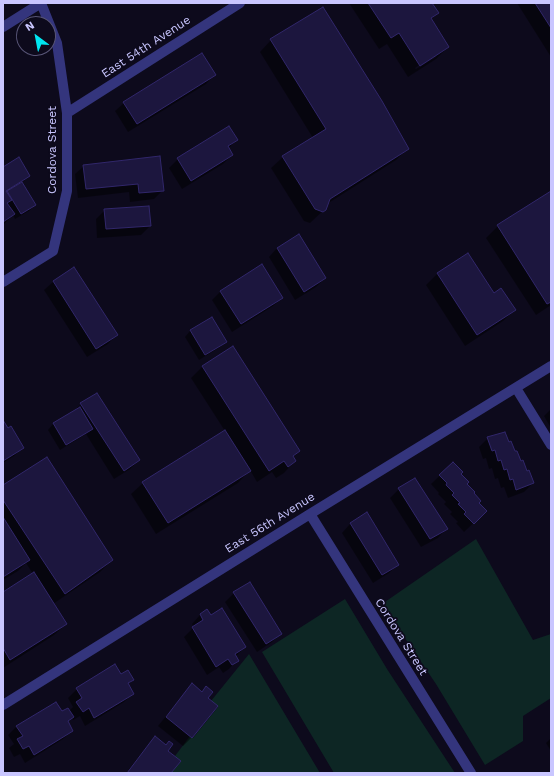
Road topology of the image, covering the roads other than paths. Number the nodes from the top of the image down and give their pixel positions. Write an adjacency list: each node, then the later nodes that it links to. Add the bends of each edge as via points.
1 (41, 3): 3 (street); 4 (street, Cordova Street, via 57,43)
2 (240, 3): 4 (street, East 54th Avenue)
3 (3, 27)
4 (67, 113): 5 (street, Cordova Street, via 67,191 53,251)
5 (3, 282)
6 (551, 366): 7 (street, East 56th Avenue)
7 (516, 388): 8 (street); 9 (street, East 56th Avenue)
8 (551, 445)
9 (310, 514): 10 (street, East 56th Avenue); 11 (street, Cordova Street)
10 (3, 705)
11 (471, 773)

